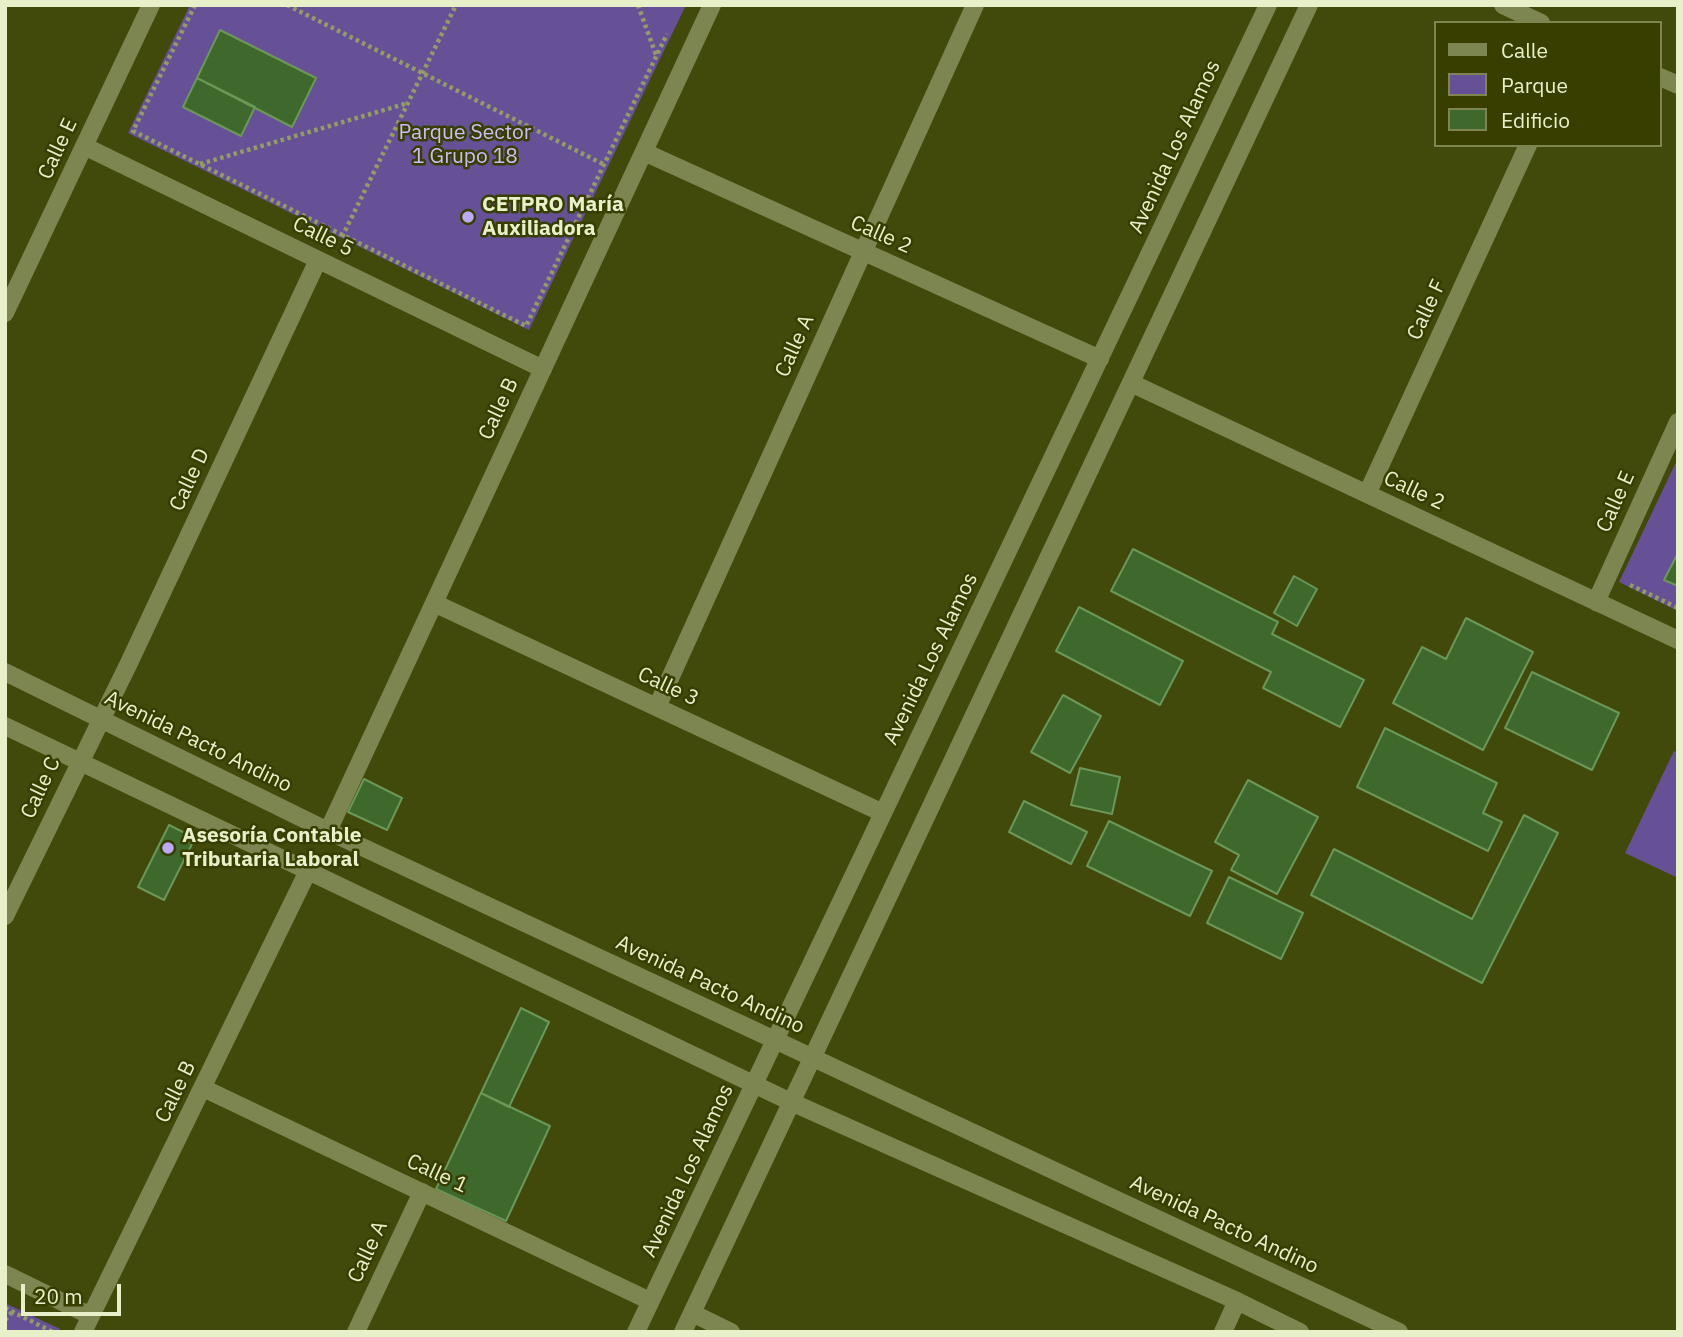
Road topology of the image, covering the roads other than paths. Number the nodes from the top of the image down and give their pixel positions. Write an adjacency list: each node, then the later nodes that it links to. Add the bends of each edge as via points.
1 (151, 5): 10 (street, Calle E)
2 (712, 5): 12 (street, Calle B)
3 (975, 5): 13 (street, Calle A)
4 (1268, 5): 16 (street, Avenida Los Alamos)
5 (1309, 5): 18 (street)
6 (1503, 5): 7 (street)
7 (1537, 21)
8 (1662, 78): 9 (street)
9 (1678, 85)
10 (84, 146): 14 (street, Calle 5); 15 (street, Calle E)
11 (1527, 147): 20 (street, Calle F)
12 (644, 152): 13 (street, Calle 2); 17 (street, Calle B)
13 (863, 252): 16 (street, Calle 2); 25 (street, Calle A)
14 (323, 262): 17 (street, Calle 5); 26 (street, Calle D)
15 (5, 313)
16 (1100, 359): 29 (street, Avenida Los Alamos)
17 (543, 369): 22 (street, Calle B)
18 (1131, 383): 20 (street, Calle 2); 34 (street)
19 (1678, 422): 21 (street, Calle E)
20 (1367, 494): 21 (street, Calle 2)
21 (1596, 602): 23 (street, Calle 2)
22 (435, 603): 25 (street, Calle 3); 30 (street, Calle B)
23 (1678, 640)
24 (5, 672): 26 (street, Avenida Pacto Andino)
25 (657, 706): 29 (street, Calle 3)
26 (101, 719): 28 (street, Calle C); 30 (street, Avenida Pacto Andino)
27 (5, 726): 28 (street)
28 (79, 762): 31 (street); 32 (street, Calle C)
29 (883, 813): 33 (street, Avenida Los Alamos)
30 (328, 831): 33 (street, Avenida Pacto Andino)
31 (308, 871): 35 (street); 36 (street, Calle B)
32 (5, 916)
33 (775, 1041): 34 (street, Avenida Pacto Andino); 35 (street, Avenida Los Alamos)
34 (812, 1058): 37 (street); 50 (street, Avenida Pacto Andino)
35 (754, 1084): 37 (street); 40 (street, Avenida Los Alamos)
36 (203, 1088): 38 (street, Calle 1); 43 (street, Calle B)
37 (791, 1102): 41 (street); 42 (street)
38 (422, 1192): 40 (street, Calle 1); 44 (street, Calle A)
39 (5, 1274): 43 (street)
40 (650, 1301): 45 (street, Avenida Los Alamos)
41 (1237, 1301): 48 (street); 49 (street)
42 (692, 1312): 46 (street); 47 (street)
43 (87, 1324)
44 (356, 1332)
45 (636, 1332)
46 (683, 1332)
47 (731, 1332)
48 (1223, 1332)
49 (1300, 1332)
50 (1399, 1332)

